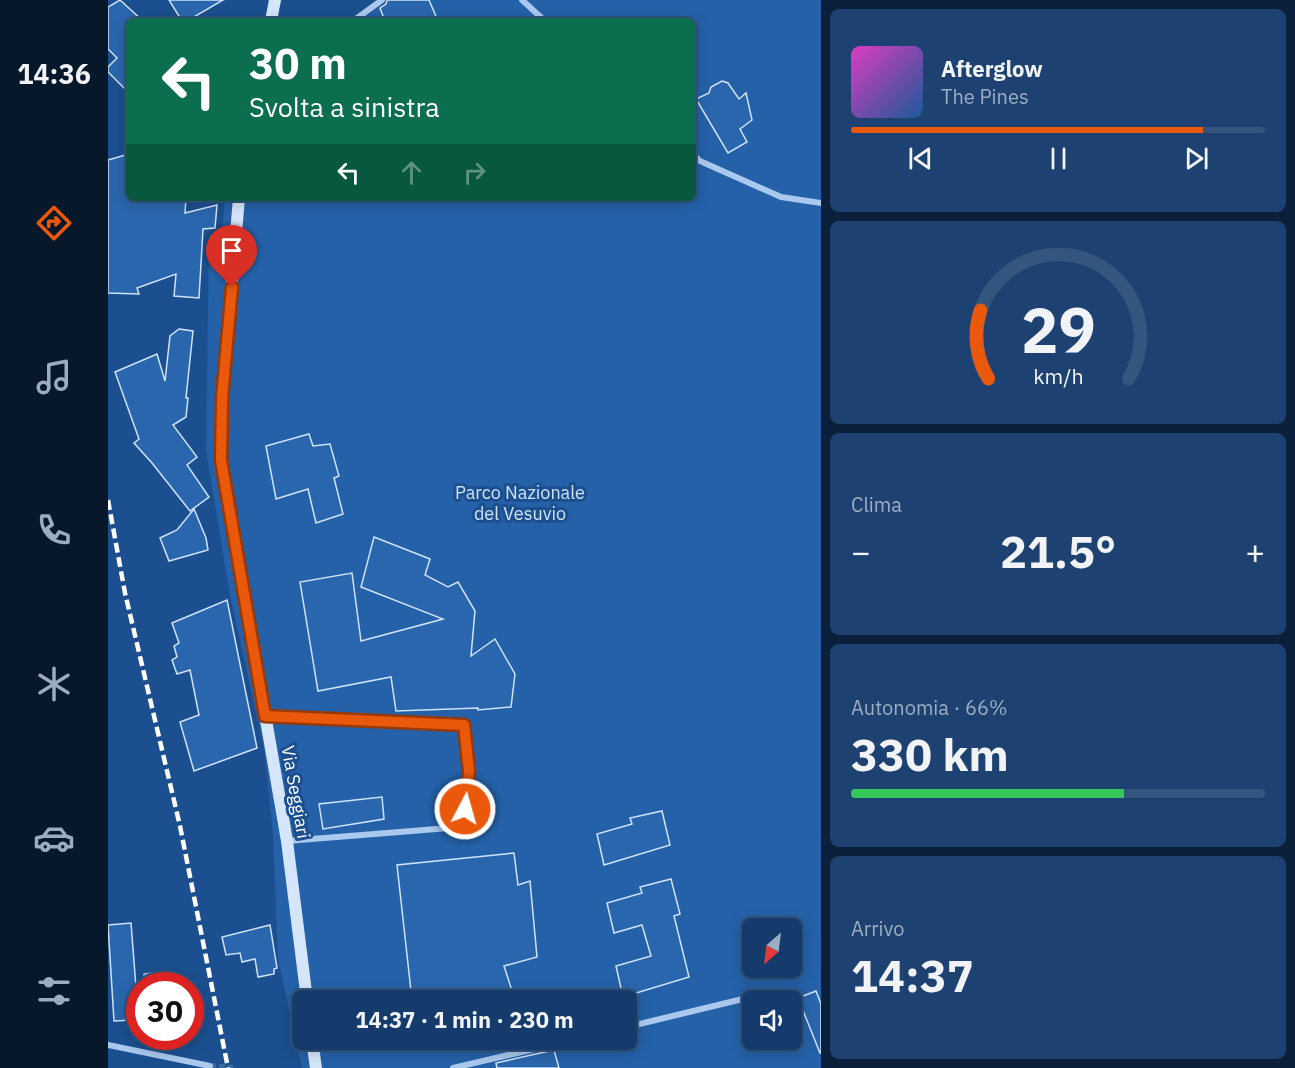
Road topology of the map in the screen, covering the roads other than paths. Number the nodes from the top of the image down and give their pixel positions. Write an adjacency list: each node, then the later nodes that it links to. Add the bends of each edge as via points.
1 (275, 0): 4 (main road)
2 (382, 0): 5 (street)
3 (522, 0): 6 (street)
4 (272, 18)
5 (357, 18)
6 (542, 18)
7 (696, 157): 9 (street, via 781,197)
8 (239, 201): 10 (main road, Via Seggiari, via 222,398 221,460)
9 (821, 203)
10 (265, 716): 11 (main road, Via Seggiari); 11 (street, via 464,725 469,771 465,809 448,828)
11 (287, 841): 12 (main road, Via Seggiari)
12 (306, 990)
13 (742, 999): 14 (street)
14 (637, 1025)
15 (108, 1045): 18 (street)
16 (313, 1050): 19 (main road)
17 (530, 1050): 20 (street)
18 (210, 1066)
19 (316, 1068)
20 (453, 1068)

